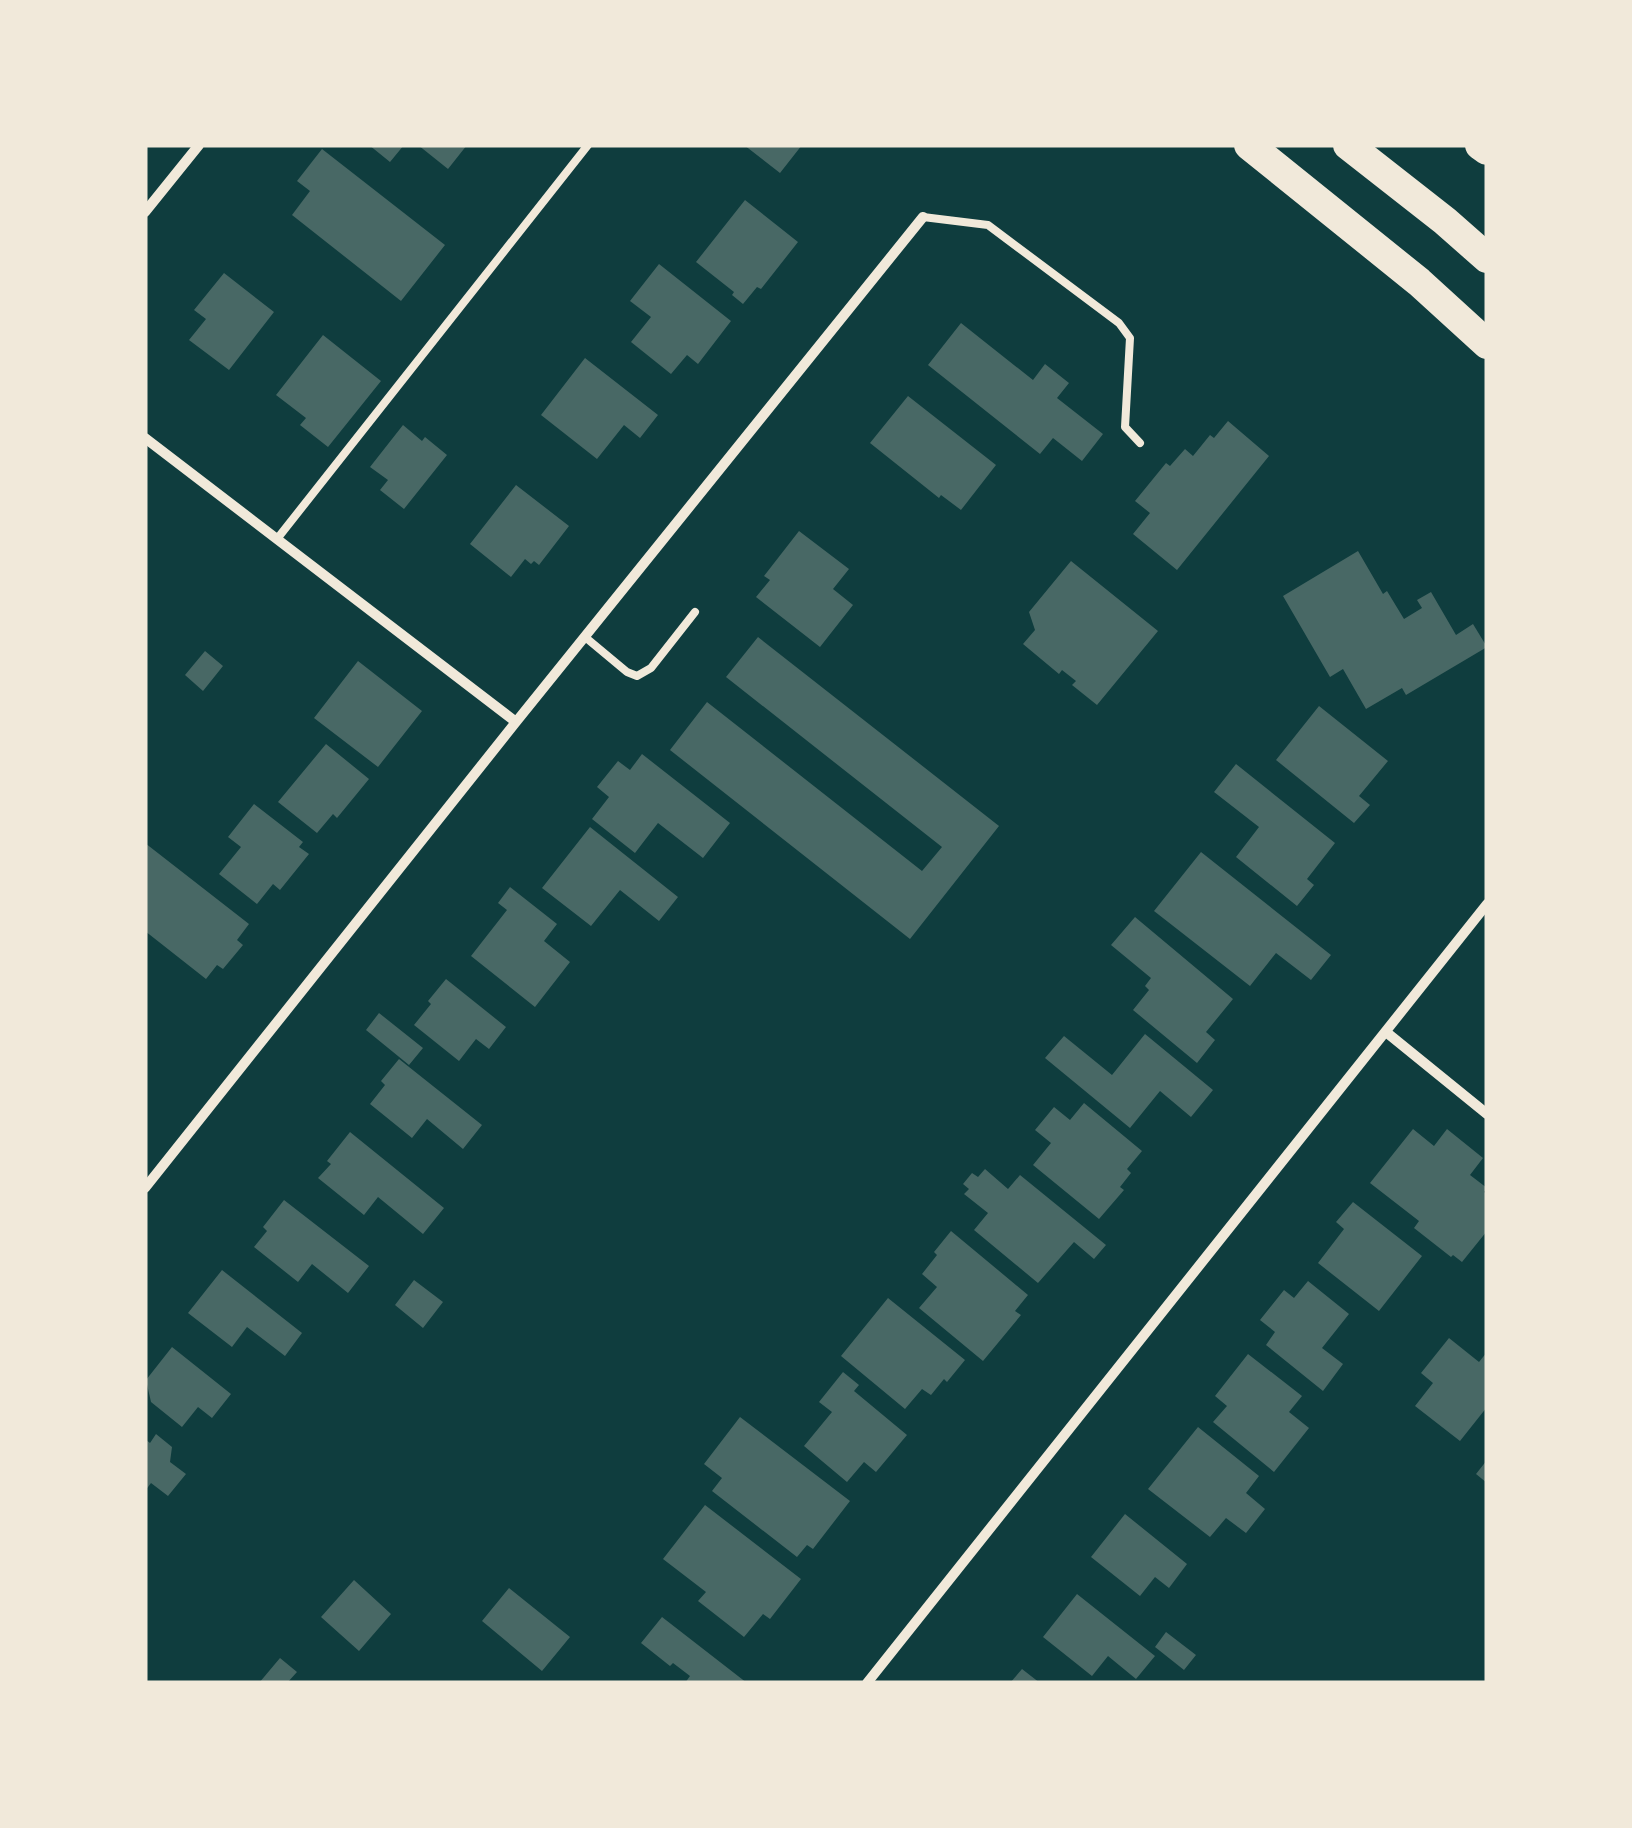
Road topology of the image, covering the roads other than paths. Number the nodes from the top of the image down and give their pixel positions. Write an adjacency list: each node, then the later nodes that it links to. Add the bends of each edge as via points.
1 (199, 145): 7 (street)
2 (588, 145): 13 (lane)
3 (1249, 145): 10 (highway)
4 (1348, 145): 9 (highway)
5 (1480, 145): 6 (highway)
6 (1487, 150)
7 (145, 212)
8 (923, 217): 12 (lane, via 988,226 1119,323 1130,338 1125,426); 15 (street)
9 (1487, 258)
10 (1487, 344)
11 (145, 438): 13 (street)
12 (1140, 444)
13 (276, 538): 16 (street)
14 (695, 612): 15 (lane, via 637,676)
15 (585, 637): 16 (street)
16 (516, 722): 20 (street)
17 (1487, 904): 18 (street)
18 (1386, 1032): 19 (street); 21 (street)
19 (1487, 1114)
20 (145, 1188)
21 (866, 1683)

